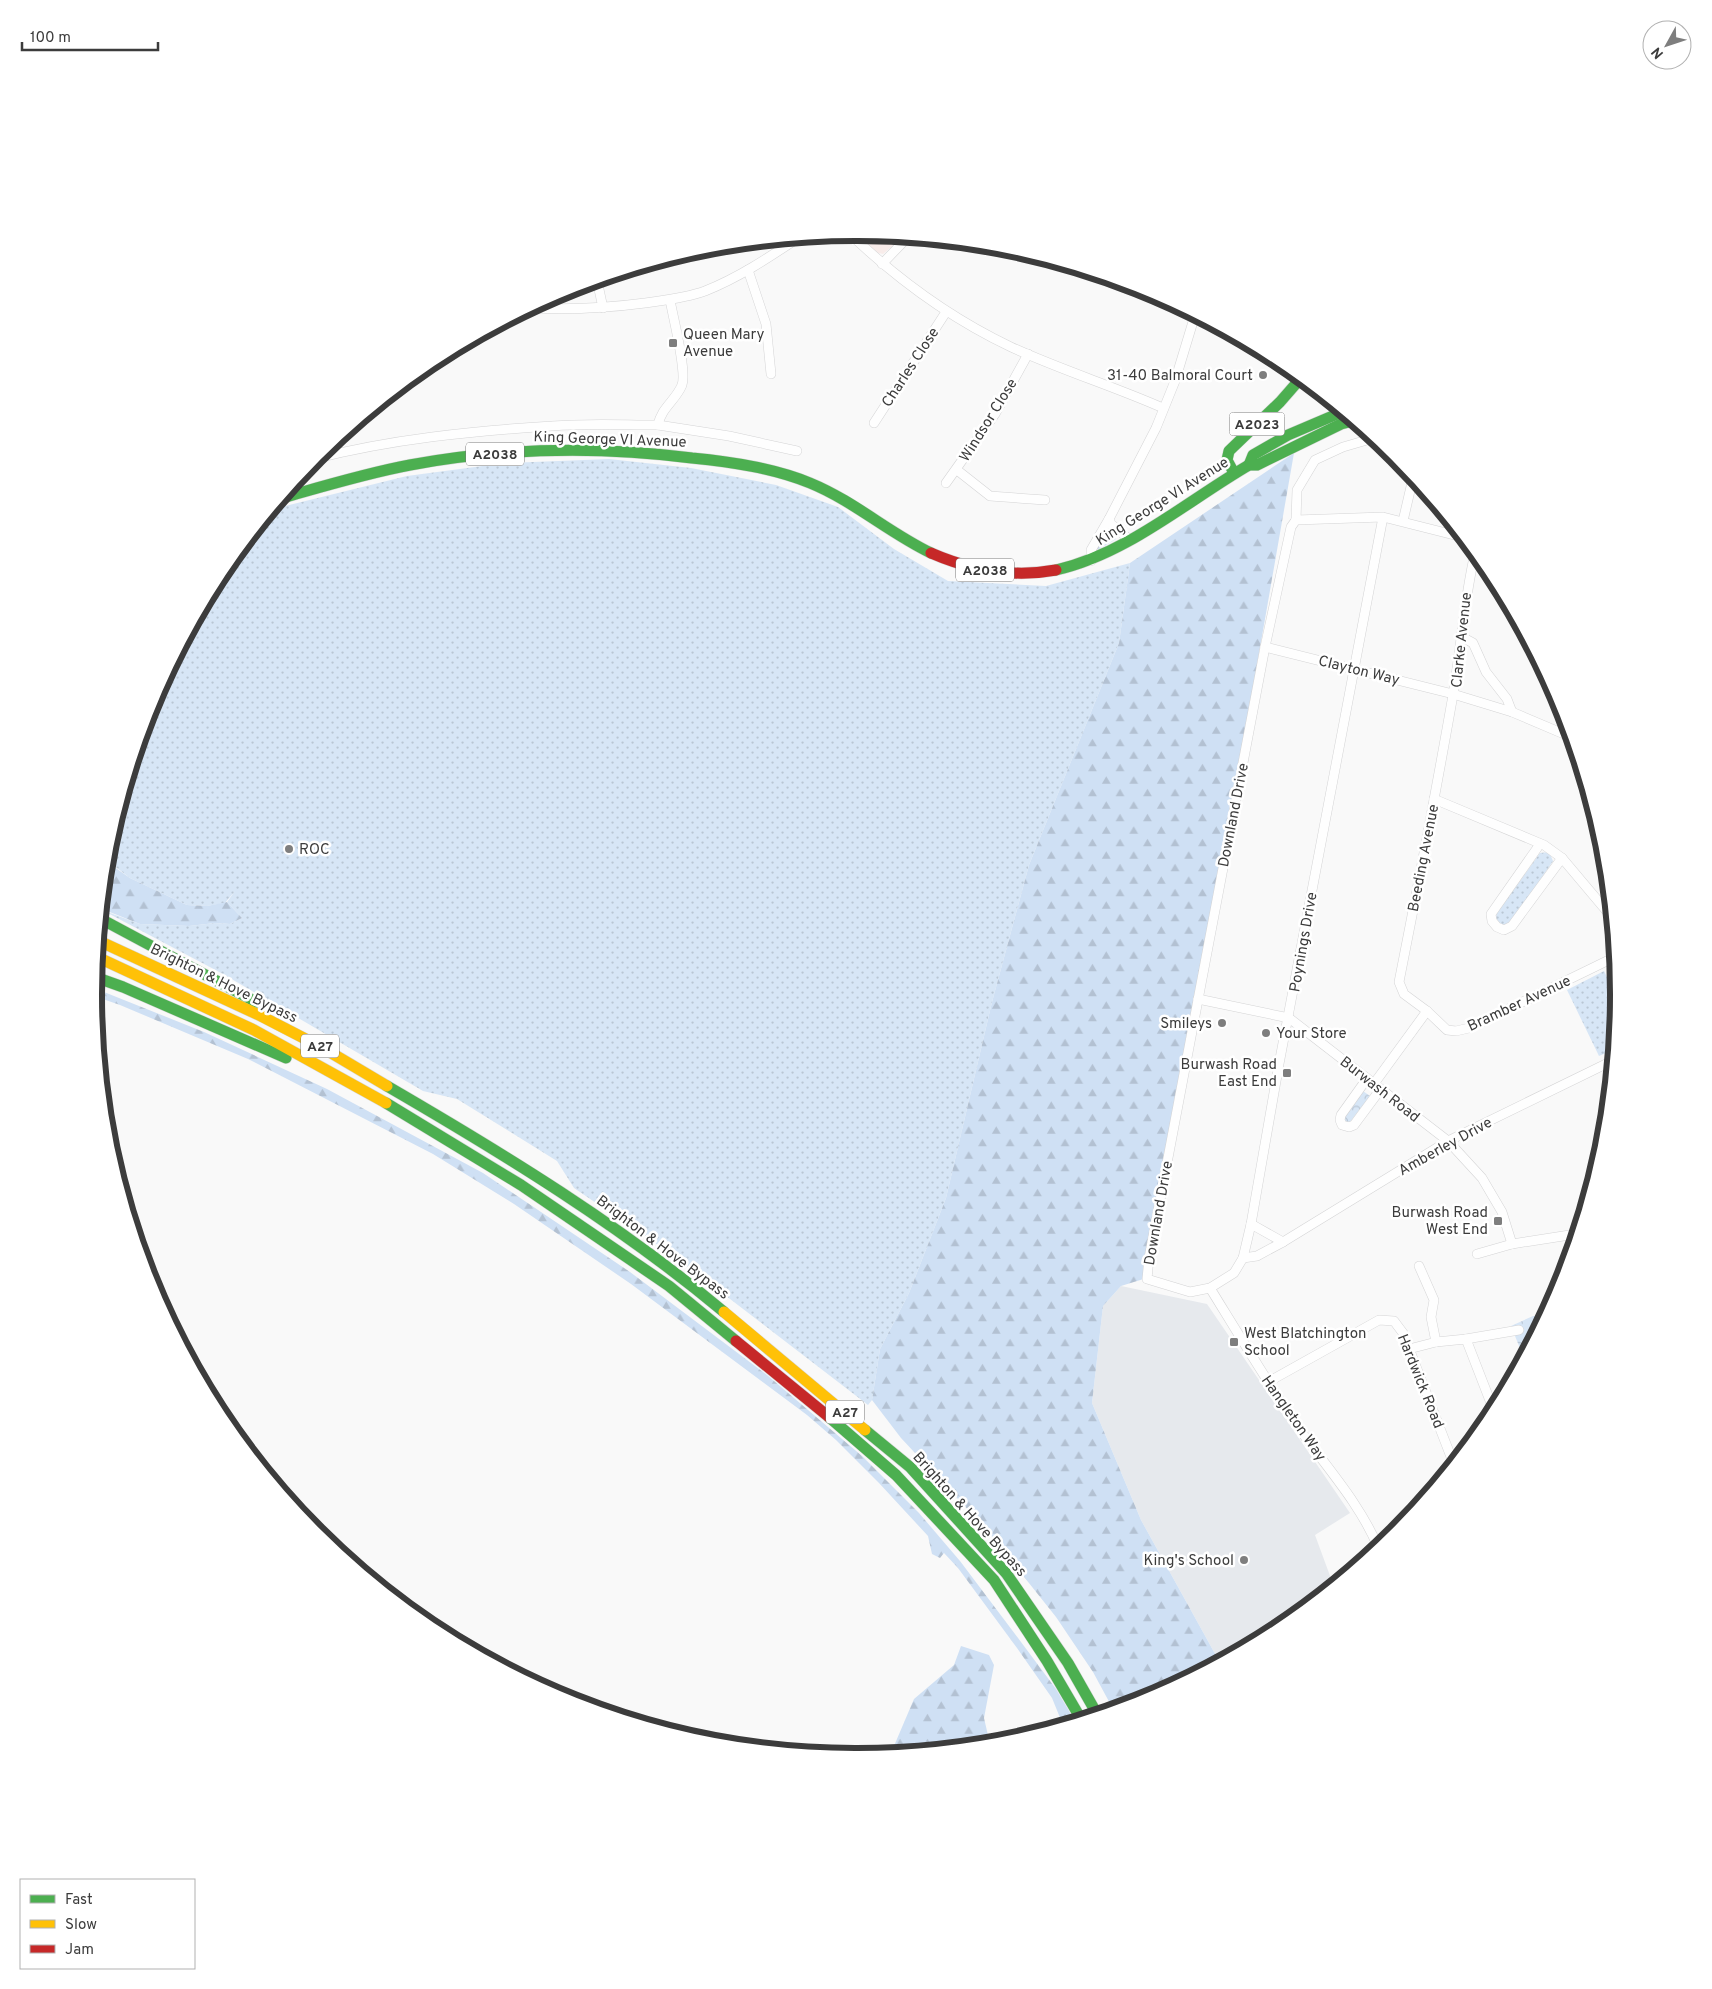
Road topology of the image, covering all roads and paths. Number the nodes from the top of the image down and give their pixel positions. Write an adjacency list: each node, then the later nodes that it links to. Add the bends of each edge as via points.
1 (858, 241): 4 (street)
2 (899, 243): 4 (street)
3 (788, 245): 5 (street)
4 (882, 264): 10 (street)
5 (748, 270): 7 (street, via 705,291); 13 (street, via 766,324)
6 (599, 287): 8 (street)
7 (670, 300): 8 (street); 19 (street, via 683,380)
8 (604, 308): 9 (street)
9 (545, 309)
10 (946, 312): 12 (street); 17 (street, Charles Close)
11 (1193, 321): 15 (street)
12 (1028, 354): 15 (street); 24 (street, Windsor Close, via 995,414)
13 (771, 374)
14 (1296, 383): 25 (main road, A2023, via 1229,451 1227,460)
15 (1163, 408): 31 (street, via 1148,447)
16 (1336, 414): 23 (main road, King George VI Avenue / A2038, via 1288,435 1253,455)
17 (874, 423)
18 (1346, 423): 23 (main road, King George VI Avenue / A2038, via 1257,465)
19 (658, 425): 21 (street); 22 (street, via 553,426 467,432 371,445)
20 (1366, 440): 32 (street, Downland Drive, via 1316,460 1297,490)
21 (797, 450)
22 (330, 455)
23 (1249, 465): 25 (main road, King George VI Avenue / A2038)
24 (956, 470): 26 (street, Windsor Close); 29 (street, via 990,496)
25 (1234, 473): 35 (main road, King George VI Avenue / A2038)
26 (946, 483)
27 (1411, 486): 33 (street)
28 (291, 495): 36 (main road, King George VI Avenue / A2038, via 426,462 523,451 628,452 728,462 807,482 850,503 918,547 972,568 1036,573)
29 (1044, 500)
30 (1383, 517): 32 (street); 33 (street); 40 (street, Poynings Drive)
31 (1109, 519): 35 (street); 36 (street, via 1091,550)
32 (1296, 520): 39 (street, Downland Drive, via 1291,527)
33 (1403, 521): 34 (street)
34 (1453, 534)
35 (1130, 540): 36 (main road, King George VI Avenue / A2038)
36 (1092, 561)
37 (1473, 562): 38 (street, Clarke Avenue)
38 (1462, 637): 41 (street, Clarke Avenue); 42 (street, via 1473,643 1486,672 1508,699)
39 (1265, 647): 40 (street, Clayton Way); 53 (street, Downland Drive)
40 (1353, 668): 41 (street, Clayton Way); 55 (street, Poynings Drive)
41 (1453, 694): 42 (street, Clarke Avenue); 44 (street, Beeding Avenue)
42 (1512, 712): 43 (street, Clarke Avenue)
43 (1563, 734)
44 (1434, 799): 45 (street); 54 (street, Beeding Avenue, via 1400,982 1404,994)
45 (1540, 844): 46 (street); 46 (street, via 1492,914 1492,921 1497,927 1504,930 1512,926)
46 (1562, 858): 47 (street)
47 (1604, 908)
48 (106, 923): 56 (main road, A27, via 266,1008)
49 (104, 943): 56 (main road, Brighton & Hove Bypass / A27)
50 (103, 960): 59 (main road, Brighton & Hove Bypass / A27, via 254,1030)
51 (1609, 961): 54 (street, Bramber Avenue, via 1469,1028 1447,1030)
52 (103, 979): 59 (main road, A27)
53 (1198, 999): 55 (street, Burwash Road); 68 (street, Downland Drive)
54 (1427, 1011): 58 (street)
55 (1289, 1018): 58 (street, Burwash Road); 61 (street, Poynings Drive)
56 (323, 1048): 78 (main road, Brighton & Hove Bypass / A27, via 498,1150 602,1219 679,1274 910,1467 1006,1573 1068,1663)
57 (1606, 1064): 60 (street, Amberley Drive)
58 (1373, 1085): 58 (street, via 1354,1125 1342,1126 1341,1115); 60 (street, Burwash Road)
59 (373, 1096): 79 (main road, Brighton & Hove Bypass / A27, via 490,1165 669,1286 896,1475 994,1580)
60 (1448, 1142): 63 (street, Amberley Drive); 64 (street, Burwash Road, via 1482,1178 1502,1212)
61 (1251, 1224): 63 (street); 66 (street, Poynings Drive)
62 (1571, 1235): 64 (street)
63 (1283, 1242): 66 (street, Amberley Drive, via 1257,1256)
64 (1512, 1244): 65 (street)
65 (1477, 1254)
66 (1243, 1258): 69 (street, Poynings Drive, via 1234,1273)
67 (1419, 1266): 72 (street, via 1434,1300 1431,1317)
68 (1147, 1279): 69 (street, Poynings Drive, via 1190,1292)
69 (1210, 1288): 74 (street, Hangleton Way)
70 (1519, 1330): 71 (street)
71 (1466, 1339): 72 (street); 75 (street)
72 (1436, 1342): 73 (street)
73 (1409, 1349): 74 (street, Hardwick Road, via 1394,1321 1379,1320); 76 (street, Hardwick Road)
74 (1268, 1382): 77 (street, Hangleton Way, via 1357,1507)
75 (1490, 1401)
76 (1451, 1457)
77 (1375, 1541)
78 (1094, 1709)
79 (1078, 1714)

